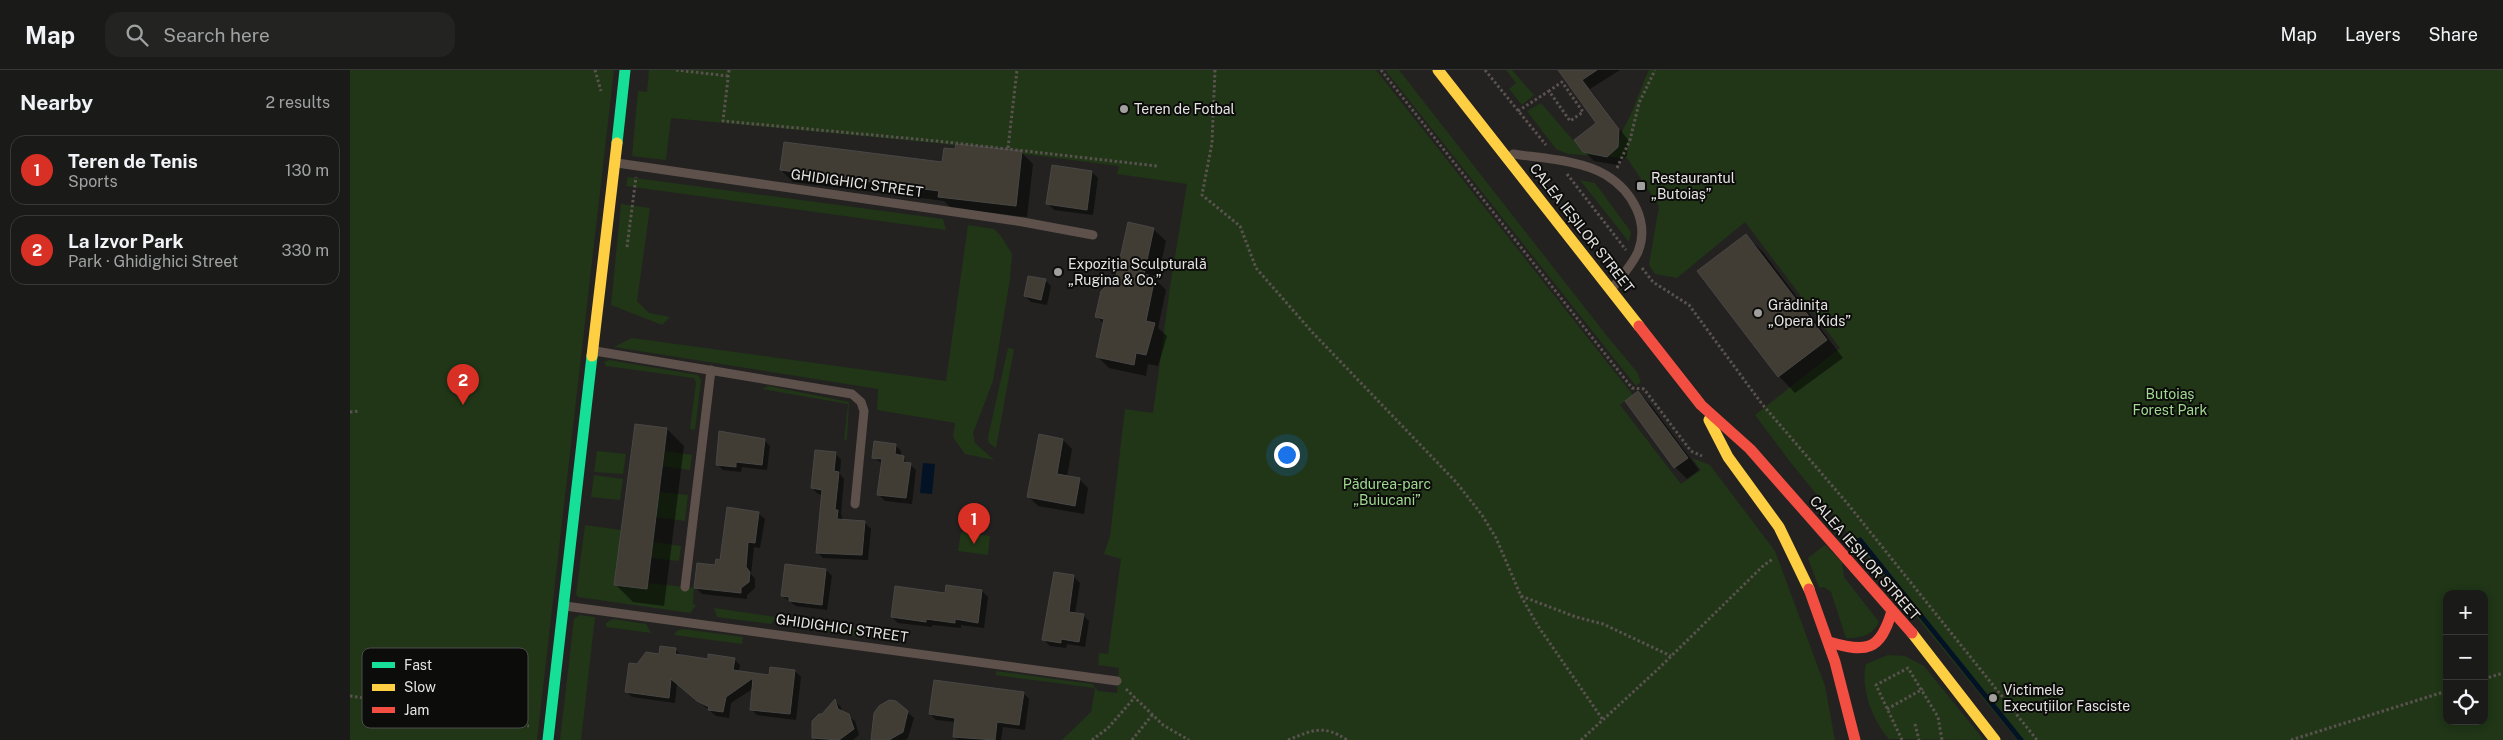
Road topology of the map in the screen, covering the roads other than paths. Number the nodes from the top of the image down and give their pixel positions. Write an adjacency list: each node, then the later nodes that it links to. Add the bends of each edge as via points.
1 (625, 70): 4 (main road)
2 (1438, 70): 3 (main road, CALEA IEȘILOR STREET)
3 (1503, 152): 6 (main road, CALEA IEȘILOR STREET); 6 (lane, via 1559,161 1605,174 1629,197 1643,230 1641,242 1634,259)
4 (615, 163): 5 (lane, GHIDIGHICI STREET); 7 (main road)
5 (1093, 235)
6 (1612, 289): 9 (main road, CALEA IEȘILOR STREET)
7 (595, 351): 8 (lane); 12 (main road)
8 (711, 370): 10 (lane, via 852,394 861,402 864,411); 11 (lane)
9 (1702, 405): 13 (main road, CALEA IEȘILOR STREET, via 1750,449); 14 (main road, CALEA IEȘILOR STREET, via 1728,456 1785,538 1806,578)
10 (855, 504)
11 (685, 587)
12 (562, 605): 15 (lane, GHIDIGHICI STREET); 16 (main road)
13 (1892, 611): 14 (main road, via 1886,632 1877,645 1867,650); 18 (main road, CALEA IEȘILOR STREET)
14 (1829, 642): 17 (main road, CALEA IEȘILOR STREET, via 1846,696)
15 (1117, 680)
16 (548, 735)
17 (1855, 740)
18 (1996, 740)

